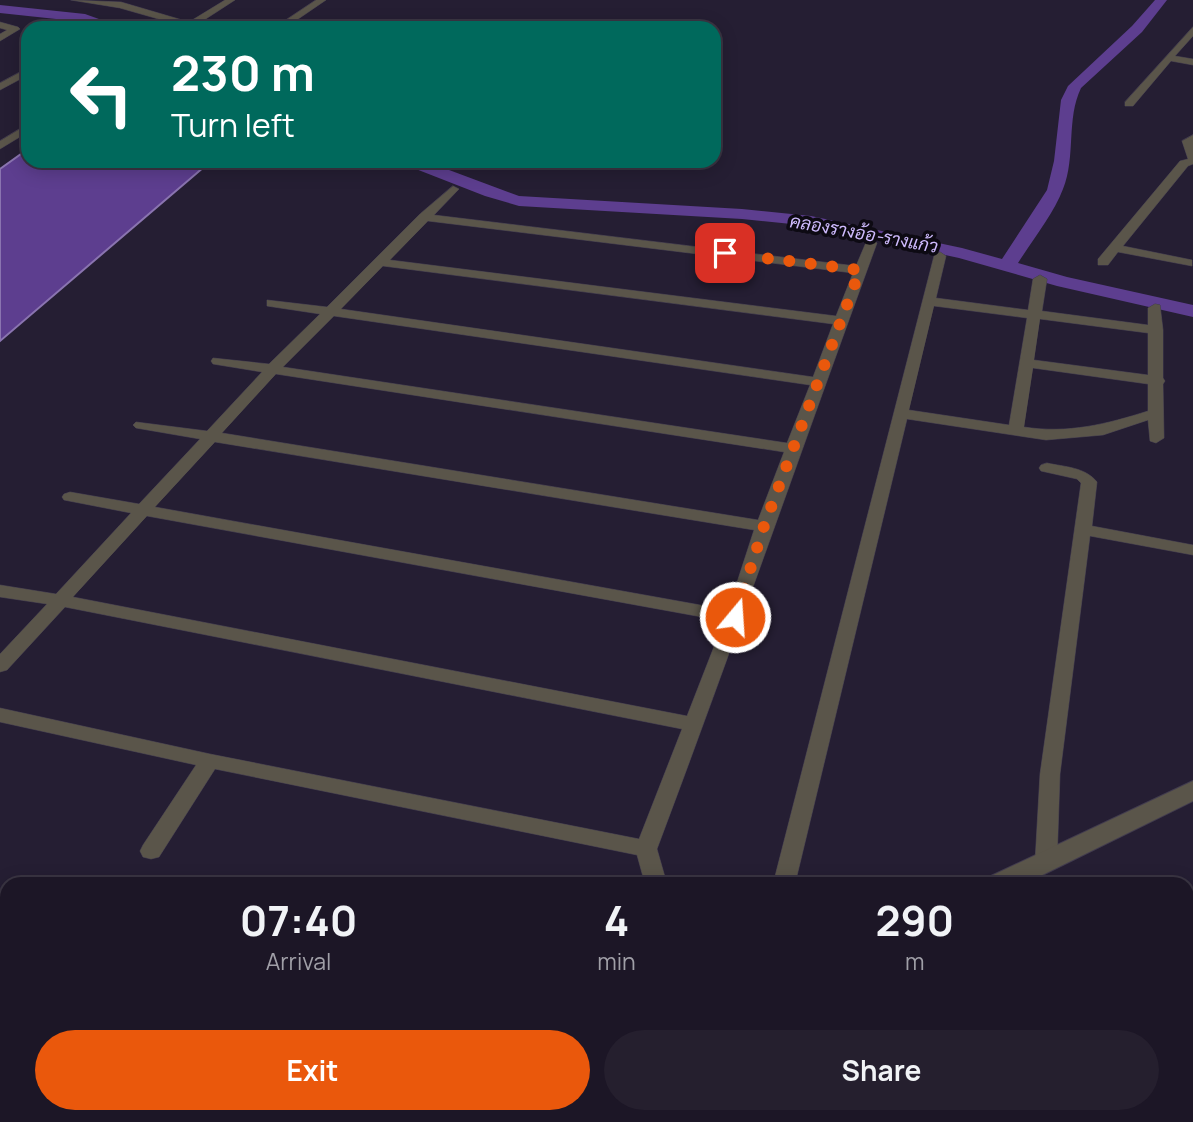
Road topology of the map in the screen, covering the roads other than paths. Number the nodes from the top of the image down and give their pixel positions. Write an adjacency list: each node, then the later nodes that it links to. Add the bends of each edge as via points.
1 (75, 0): 5 (street)
2 (131, 0): 5 (street)
3 (231, 0): 7 (street)
4 (323, 0): 8 (street)
5 (121, 5): 6 (street)
6 (176, 21)
7 (197, 21)
8 (290, 21)
9 (0, 25): 11 (street, via 15,29)
10 (1193, 30): 12 (street)
11 (0, 38)
12 (1169, 58): 13 (street); 18 (street)
13 (1193, 62)
14 (0, 73): 15 (street)
15 (21, 74)
16 (21, 76): 17 (street)
17 (0, 87)
18 (1129, 104)
19 (21, 132): 21 (street)
20 (1193, 138): 22 (street, via 1187,141)
21 (0, 146)
22 (1193, 160): 26 (street, via 1184,163)
23 (453, 189): 24 (street)
24 (424, 217): 28 (street); 31 (street)
25 (871, 243): 31 (street)
26 (1115, 248): 29 (street); 30 (street)
27 (940, 256): 33 (street)
28 (378, 262): 36 (street); 38 (street)
29 (1103, 262)
30 (1187, 263)
31 (860, 270): 38 (street)
32 (1040, 279): 37 (street)
33 (930, 301): 37 (street); 45 (street)
34 (272, 303): 36 (street)
35 (1155, 308): 39 (street)
36 (329, 312): 42 (street); 44 (street)
37 (1034, 314): 39 (street); 41 (street)
38 (841, 321): 44 (street)
39 (1156, 330): 43 (street)
40 (218, 361): 42 (street)
41 (1027, 363): 43 (street); 48 (street)
42 (272, 370): 49 (street); 51 (street)
43 (1158, 381): 46 (street)
44 (817, 382): 51 (street)
45 (900, 413): 48 (street); 70 (street)
46 (1156, 413): 48 (street, via 1074,435); 50 (street)
47 (141, 425): 49 (street)
48 (1016, 431)
49 (214, 437): 54 (street); 55 (street)
50 (1156, 438)
51 (794, 449): 55 (street)
52 (1047, 468): 56 (street, via 1087,477)
53 (70, 497): 54 (street)
54 (141, 511): 59 (street); 60 (street)
55 (764, 526): 60 (street)
56 (1083, 529): 57 (street); 68 (street, via 1049,785)
57 (1193, 550)
58 (0, 591): 59 (street)
59 (58, 600): 61 (street); 63 (street)
60 (735, 617): 63 (street)
61 (0, 666)
62 (0, 715): 64 (street)
63 (693, 724): 66 (street)
64 (210, 761): 66 (street); 67 (street)
65 (1193, 790): 68 (street)
66 (646, 849): 69 (street)
67 (151, 851)
68 (1046, 862): 71 (street)
69 (654, 877)
70 (786, 877)
71 (1014, 877)

